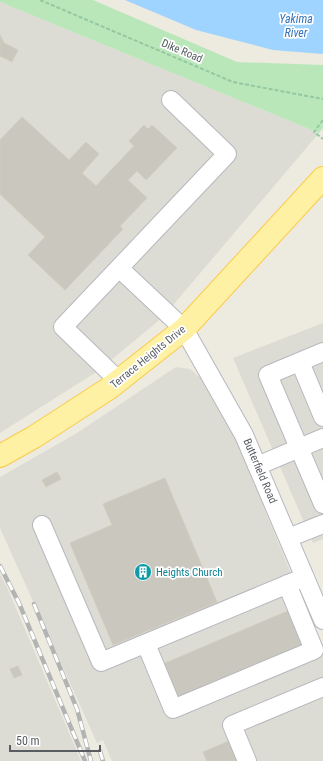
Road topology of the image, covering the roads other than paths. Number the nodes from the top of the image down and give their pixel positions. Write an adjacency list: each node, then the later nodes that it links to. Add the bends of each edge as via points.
1 (171, 100): 3 (street, via 227,154)
2 (323, 178): 4 (main road, Terrace Heights Drive)
3 (119, 268): 4 (street, Butterfield Road); 7 (street, via 63,327)
4 (184, 329): 7 (main road, Terrace Heights Drive); 12 (street, Butterfield Road, via 244,435)
5 (323, 352): 6 (street)
6 (300, 362): 8 (street); 10 (street, via 268,375)
7 (118, 380): 11 (main road, Terrace Heights Drive, via 34,437)
8 (323, 417)
9 (323, 438): 10 (street)
10 (300, 448): 12 (street); 13 (street)
11 (0, 456)
12 (257, 466): 16 (street, Butterfield Road)
13 (323, 504)
14 (323, 524): 16 (street)
15 (42, 525): 20 (street, via 101,662)
16 (288, 538): 17 (street, Butterfield Road)
17 (305, 577): 18 (street); 19 (street, Butterfield Road)
18 (287, 584): 20 (street); 20 (street, via 314,650 173,709)
19 (323, 620)
20 (146, 644)
21 (323, 687): 22 (street, via 232,725)
22 (247, 761)

